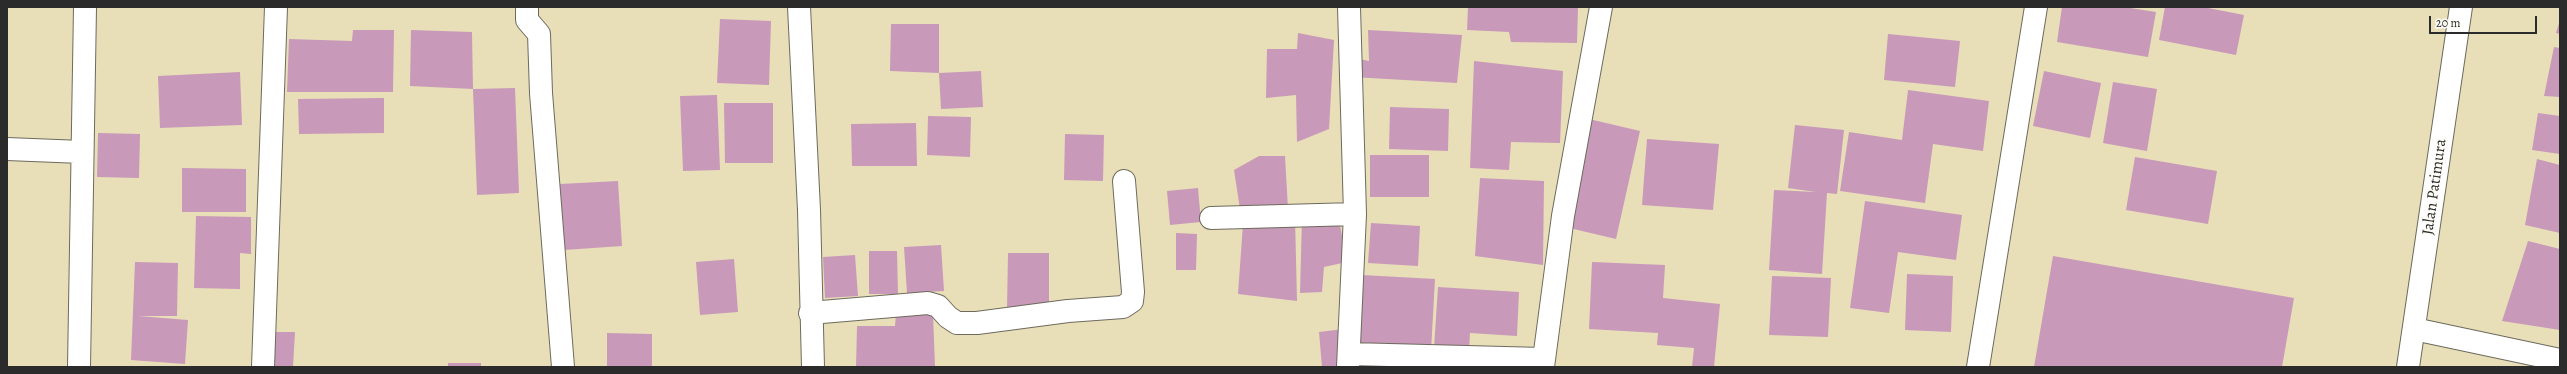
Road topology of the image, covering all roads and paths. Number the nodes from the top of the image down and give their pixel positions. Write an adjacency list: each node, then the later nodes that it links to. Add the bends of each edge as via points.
1 (85, 7): 10 (main road)
2 (276, 7): 20 (main road)
3 (526, 7): 21 (main road, via 527,20 539,34 541,93)
4 (799, 7): 14 (main road, via 809,210)
5 (1349, 7): 12 (main road)
6 (1601, 7): 18 (main road, via 1566,200)
7 (2036, 7): 23 (main road)
8 (2461, 7): 15 (main road, Jalan Patimura)
9 (7, 149): 10 (main road)
10 (82, 152): 19 (main road)
11 (1124, 181): 14 (main road, via 1133,292 1132,301 1123,307 1068,311 977,323 957,323 948,318 938,306 928,303)
12 (1355, 214): 13 (main road); 17 (main road)
13 (1210, 218)
14 (810, 313): 22 (main road)
15 (2414, 329): 16 (main road); 24 (main road, Jalan Patimura)
16 (2560, 360)
17 (1349, 361): 18 (main road)
18 (1543, 363)
19 (79, 367)
20 (262, 367)
21 (563, 367)
22 (813, 367)
23 (1978, 367)
24 (2408, 367)

